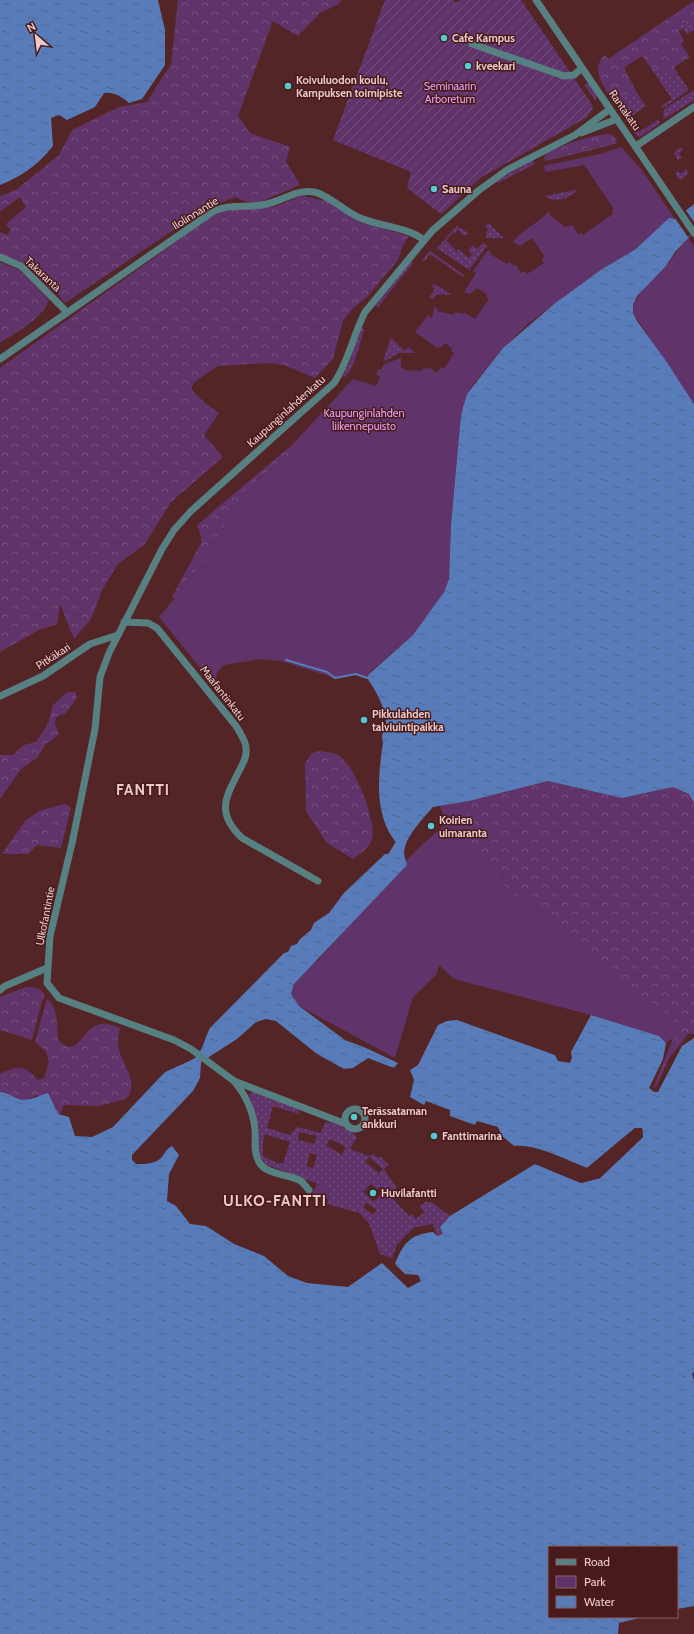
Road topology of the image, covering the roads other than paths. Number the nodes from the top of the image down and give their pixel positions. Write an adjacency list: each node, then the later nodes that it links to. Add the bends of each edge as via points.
1 (536, 0): 3 (street, Rantakatu)
2 (472, 44): 3 (street, via 564,76 574,75)
3 (582, 68): 5 (street, Rantakatu)
4 (694, 107): 8 (street)
5 (610, 109): 6 (street, Rantakatu); 7 (street, Kaupunginlahdenkatu)
6 (617, 119): 7 (street, Kaupunginlahdenkatu); 8 (street, Rantakatu)
7 (575, 134): 10 (street, Kaupunginlahdenkatu, via 491,180)
8 (636, 146): 9 (street, Rantakatu)
9 (694, 233)
10 (424, 240): 12 (street, Ilolinnantie, via 410,232 359,218 320,193 312,191 301,192 267,204 228,206 211,213); 14 (street, Kaupunginlahdenkatu, via 365,312 346,362 334,383 182,519 162,549)
11 (0, 257): 12 (street, Takaranta, via 21,266)
12 (67, 312): 13 (street, Ilolinnantie)
13 (0, 359)
14 (124, 622): 15 (street, Ulkofantintie); 17 (street, Maafantinkatu, via 148,622 157,628 236,726 243,739 246,746 245,760 225,805 225,813 234,829 242,838)
15 (118, 635): 16 (street, Pitkäkari, via 90,644 43,676); 18 (street, Ulkofantintie, via 100,677 95,729 50,936)
16 (0, 696)
17 (318, 881)
18 (47, 968): 19 (street); 20 (street, Ulkofantintie, via 47,983 59,998 174,1040 191,1049)
19 (0, 990)
20 (234, 1081): 22 (street, Ulkofantintie); 24 (street, via 244,1093 255,1127 256,1152 263,1168 301,1181)
21 (348, 1112): 22 (street, Ulkofantintie); 23 (street); 23 (street, Ulkofantintie, via 353,1109 359,1110 364,1118 357,1128 351,1128)
22 (326, 1115): 23 (street, Ulkofantintie)
23 (346, 1124)
24 (309, 1190)

